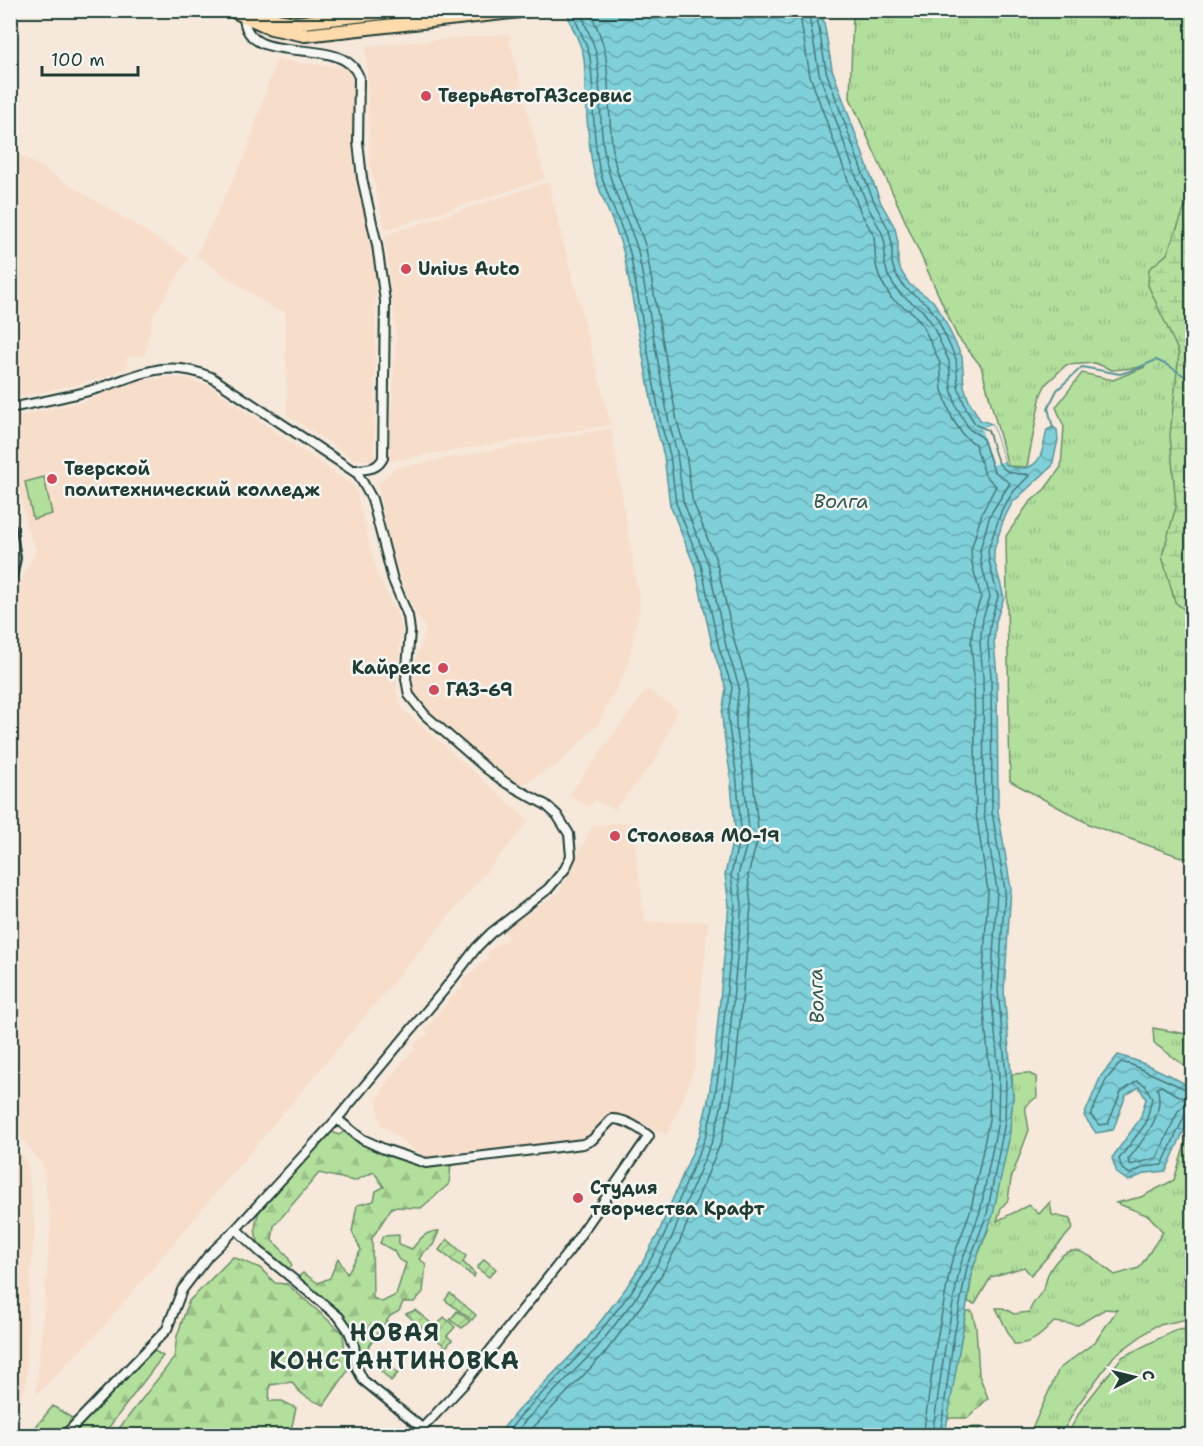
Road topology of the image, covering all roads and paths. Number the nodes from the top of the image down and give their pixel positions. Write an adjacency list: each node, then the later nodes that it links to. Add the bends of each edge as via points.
1 (231, 10): 4 (main road)
2 (408, 10): 5 (main road)
3 (529, 10): 5 (main road)
4 (250, 14): 5 (main road, via 276,30); 7 (street, via 245,23 250,35 260,42 338,57 353,66 359,77 362,178 377,245 386,318 383,458 373,468)
5 (304, 29)
6 (10, 408): 7 (street, via 97,388 154,369 189,369 211,377)
7 (355, 470): 10 (street, via 372,499 393,579 408,616 409,695 425,715 487,769 557,815 569,834 571,856 548,889 477,947)
8 (10, 527): 9 (street, via 15,558)
9 (10, 582)
10 (337, 1119): 11 (street); 12 (street, via 362,1139 426,1163 583,1144 612,1119 633,1125 650,1136 569,1251 463,1385)
11 (236, 1229): 12 (street, via 339,1317 349,1331 363,1380); 13 (street, via 208,1256 182,1290 167,1329)
12 (422, 1428): 14 (street)
13 (64, 1436)
14 (415, 1436)

